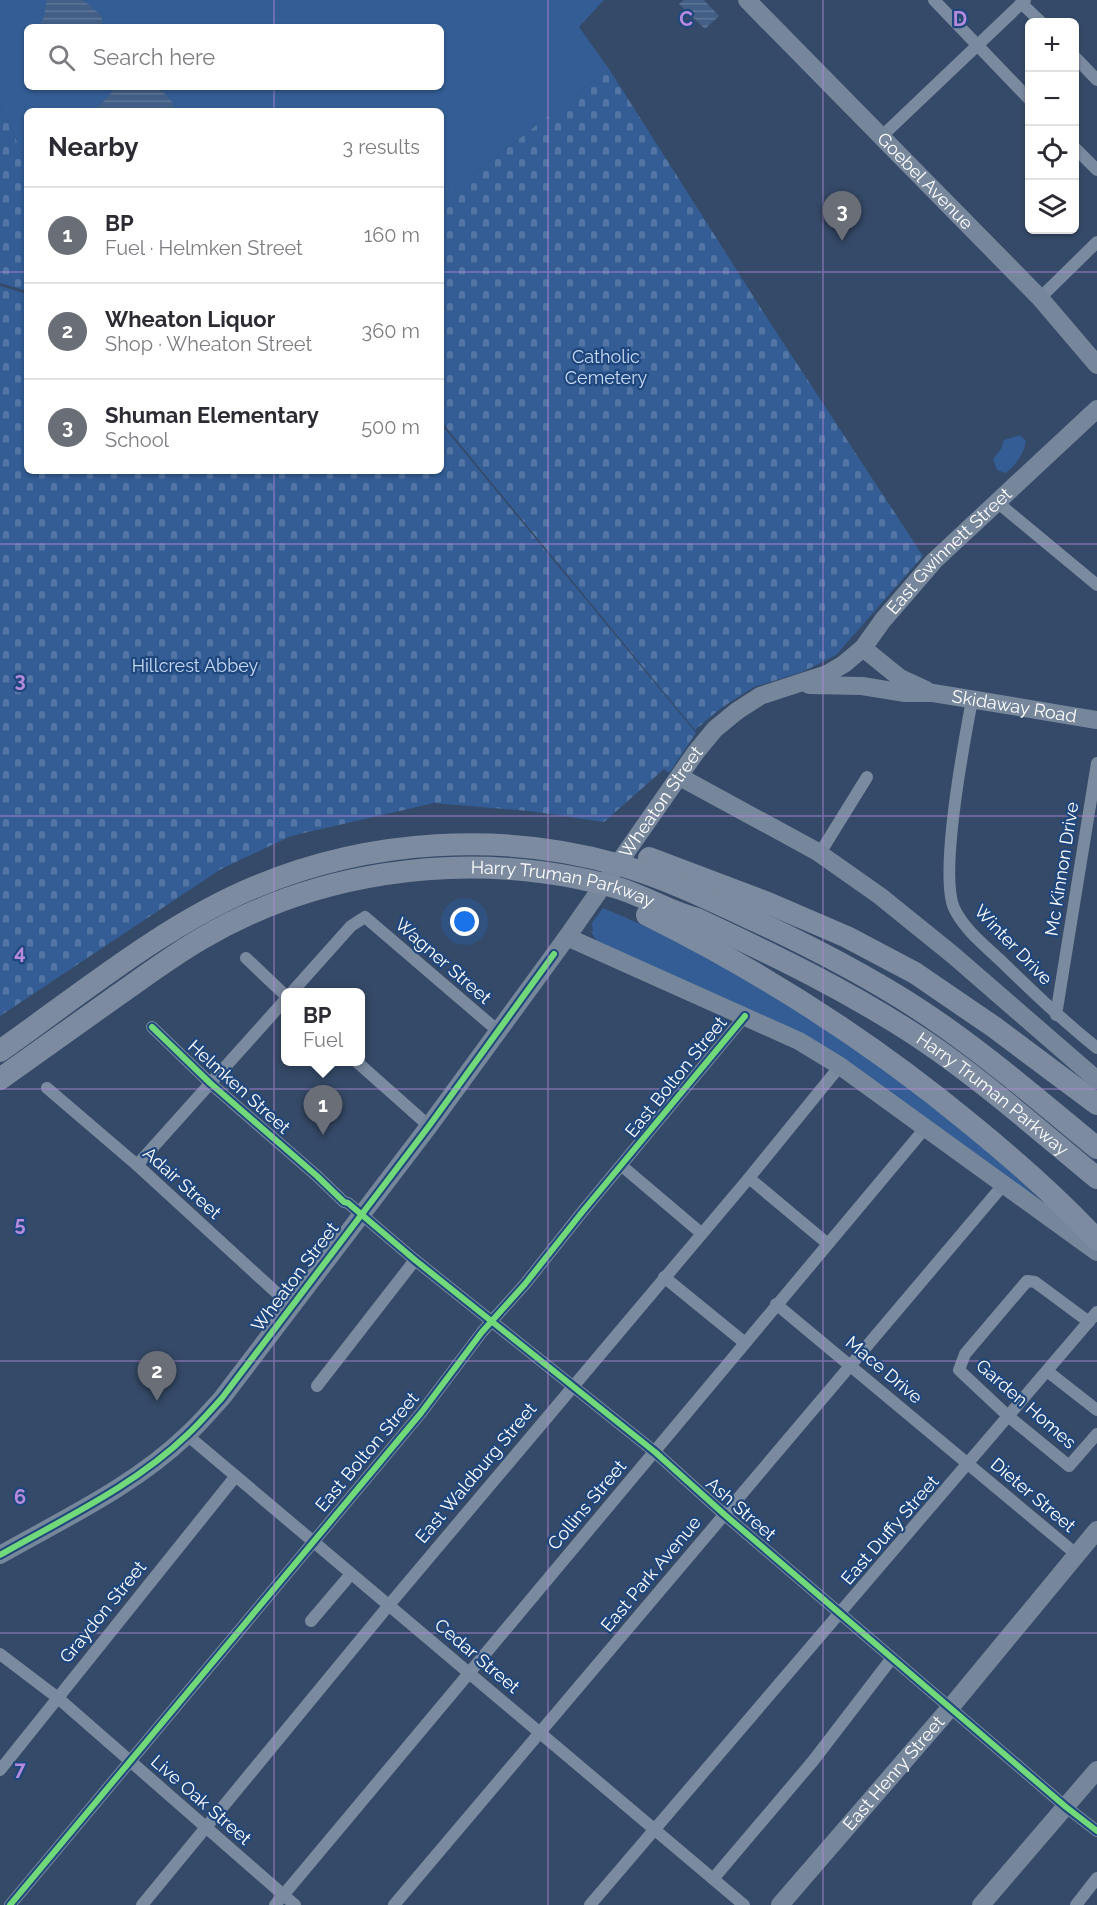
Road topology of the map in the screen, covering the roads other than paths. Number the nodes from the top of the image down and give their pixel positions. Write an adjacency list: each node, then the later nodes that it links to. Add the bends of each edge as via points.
1 (747, 0): 9 (main road, Goebel Avenue)
2 (934, 0): 5 (street)
3 (1023, 2): 4 (street); 5 (street)
4 (1037, 18)
5 (977, 46): 8 (street); 9 (street)
6 (1079, 61): 7 (street)
7 (1097, 80)
8 (1025, 96)
9 (881, 137): 13 (main road, Goebel Avenue)
10 (1079, 152): 11 (street)
11 (1097, 170)
12 (1097, 242): 13 (street)
13 (1040, 298): 14 (main road, Goebel Avenue)
14 (1097, 365)
15 (1097, 408): 16 (main road, East Gwinnett Street)
16 (997, 502): 17 (street); 18 (main road, East Gwinnett Street, via 934,561)
17 (1097, 585)
18 (863, 648): 19 (main road, East Gwinnett Street, via 827,674); 20 (main road); 21 (main road, Skidaway Road, via 900,678)
19 (798, 685): 20 (main road, Skidaway Road); 25 (main road, Wheaton Street, via 760,696 737,711 696,752)
20 (890, 689): 21 (main road, Skidaway Road)
21 (933, 693): 22 (main road, Skidaway Road)
22 (972, 700): 23 (main road, Skidaway Road); 35 (street, Winter Drive, via 950,846 953,906 965,927)
23 (1097, 720)
24 (1097, 763): 35 (street, Mc Kinnon Drive)
25 (680, 777): 27 (main road); 30 (main road, Wheaton Street)
26 (867, 777): 27 (street)
27 (820, 853): 44 (main road, via 953,955)
28 (677, 876): 40 (highway, via 628,852 569,847 534,836 479,834 425,839 367,853 293,873 223,902 158,940); 47 (highway, via 768,903 915,973); 50 (highway, Harry Truman Parkway, via 909,1003 970,1045)
29 (546, 878): 43 (highway, Harry Truman Parkway, via 481,868 444,868 371,876 266,907 232,922 170,959); 54 (highway, Harry Truman Parkway, via 586,880 632,893 798,967 897,1023 986,1087); 58 (highway, via 598,895 704,944 858,1037 998,1147)
30 (567, 937): 36 (main road); 38 (main road, Wheaton Street)
31 (246, 958): 33 (street)
32 (296, 988): 38 (street, Wagner Street, via 351,926 365,917)
33 (281, 994)
34 (281, 1003): 45 (street)
35 (1056, 1015): 39 (street, Winter Drive)
36 (745, 1016): 42 (main road, via 799,1041); 52 (street, East Bolton Street)
37 (152, 1027): 45 (street, Helmken Street)
38 (498, 1031): 48 (main road, Wheaton Street)
39 (1097, 1048)
40 (0, 1051)
41 (362, 1066): 48 (street)
42 (840, 1066): 49 (main road); 53 (street, East Waldburg Street)
43 (0, 1079)
44 (1097, 1080)
45 (210, 1083): 51 (street); 56 (street, Helmken Street)
46 (47, 1088): 51 (street, Adair Street)
47 (1097, 1104)
48 (429, 1126): 56 (main road, Wheaton Street)
49 (926, 1127): 55 (main road); 59 (street, Collins Street)
50 (1097, 1148)
51 (137, 1166): 64 (street, Adair Street)
52 (622, 1166): 57 (street); 66 (street, East Bolton Street)
53 (749, 1178): 57 (street, East Waldburg Street); 59 (street)
54 (1097, 1178)
55 (1004, 1185): 60 (main road); 68 (street, East Park Avenue)
56 (361, 1214): 61 (street, Ash Street); 64 (main road, Wheaton Street)
57 (701, 1233): 62 (street, East Waldburg Street)
58 (1097, 1240)
59 (828, 1244): 63 (street, Collins Street)
60 (1097, 1252)
61 (415, 1260): 66 (street, Ash Street); 71 (street)
62 (664, 1277): 67 (street); 70 (street, East Waldburg Street)
63 (776, 1304): 67 (street, Collins Street); 68 (street, Mace Drive)
64 (292, 1307): 75 (main road, Wheaton Street, via 222,1398)
65 (1093, 1317): 69 (street, East Duffy Street); 73 (street, Garden Homes, via 1027,1281 965,1354 959,1370)
66 (492, 1321): 70 (street, Ash Street); 81 (street, East Bolton Street, via 421,1413)
67 (745, 1343): 76 (street, Collins Street)
68 (851, 1365): 77 (street, Mace Drive); 79 (street, East Park Avenue)
69 (1047, 1371): 72 (street); 73 (street, East Duffy Street)
70 (573, 1385): 76 (street, Ash Street); 85 (street, East Waldburg Street)
71 (317, 1386)
72 (1097, 1410)
73 (1008, 1416): 74 (street, Garden Homes, via 1069,1466); 77 (street, East Duffy Street)
74 (1097, 1434)
75 (187, 1436): 78 (street, Cedar Street); 83 (main road, Wheaton Street, via 112,1491)
76 (655, 1452): 79 (street, Ash Street); 90 (street, Collins Street)
77 (967, 1464): 82 (street, Dieter Street); 86 (street, East Duffy Street)
78 (235, 1477): 81 (street, Cedar Street); 91 (street, Graydon Street)
79 (725, 1515): 86 (street, Ash Street); 93 (street, East Park Avenue)
80 (1097, 1530): 82 (main road, East Henry Street)
81 (311, 1542): 84 (street, Cedar Street); 94 (street, East Bolton Street)
82 (1076, 1554): 92 (main road, East Henry Street)
83 (0, 1555)
84 (351, 1574): 85 (street, Cedar Street); 87 (street)
85 (389, 1605): 90 (street, Cedar Street); 98 (street, East Waldburg Street)
86 (840, 1612): 89 (street, Ash Street); 99 (street, East Duffy Street)
87 (311, 1621)
88 (0, 1654): 91 (street, Live Oak Street)
89 (892, 1658): 92 (street, Ash Street); 102 (street, via 813,1761)
90 (469, 1674): 93 (street, Cedar Street); 103 (street, Collins Street)
91 (58, 1698): 94 (street, Live Oak Street); 95 (street, Graydon Street)
92 (951, 1708): 97 (street, Ash Street); 110 (main road, East Henry Street)
93 (541, 1732): 99 (street, Cedar Street); 107 (street, East Park Avenue)
94 (129, 1762): 98 (street, Live Oak Street); 104 (street, East Bolton Street)
95 (0, 1770)
96 (1097, 1770): 97 (main road)
97 (1066, 1807): 100 (street, Ash Street); 111 (main road)
98 (206, 1826): 103 (street, Live Oak Street); 105 (street, East Waldburg Street)
99 (655, 1829): 102 (street, Cedar Street); 108 (street, East Duffy Street)
100 (1097, 1831)
101 (1097, 1878): 112 (street)
102 (713, 1879): 109 (street, Cedar Street)
103 (280, 1900): 106 (street, Live Oak Street)
104 (10, 1905)
105 (142, 1905)
106 (295, 1905)
107 (394, 1905)
108 (590, 1905)
109 (744, 1905)
110 (780, 1905)
111 (981, 1905)
112 (1076, 1905)

